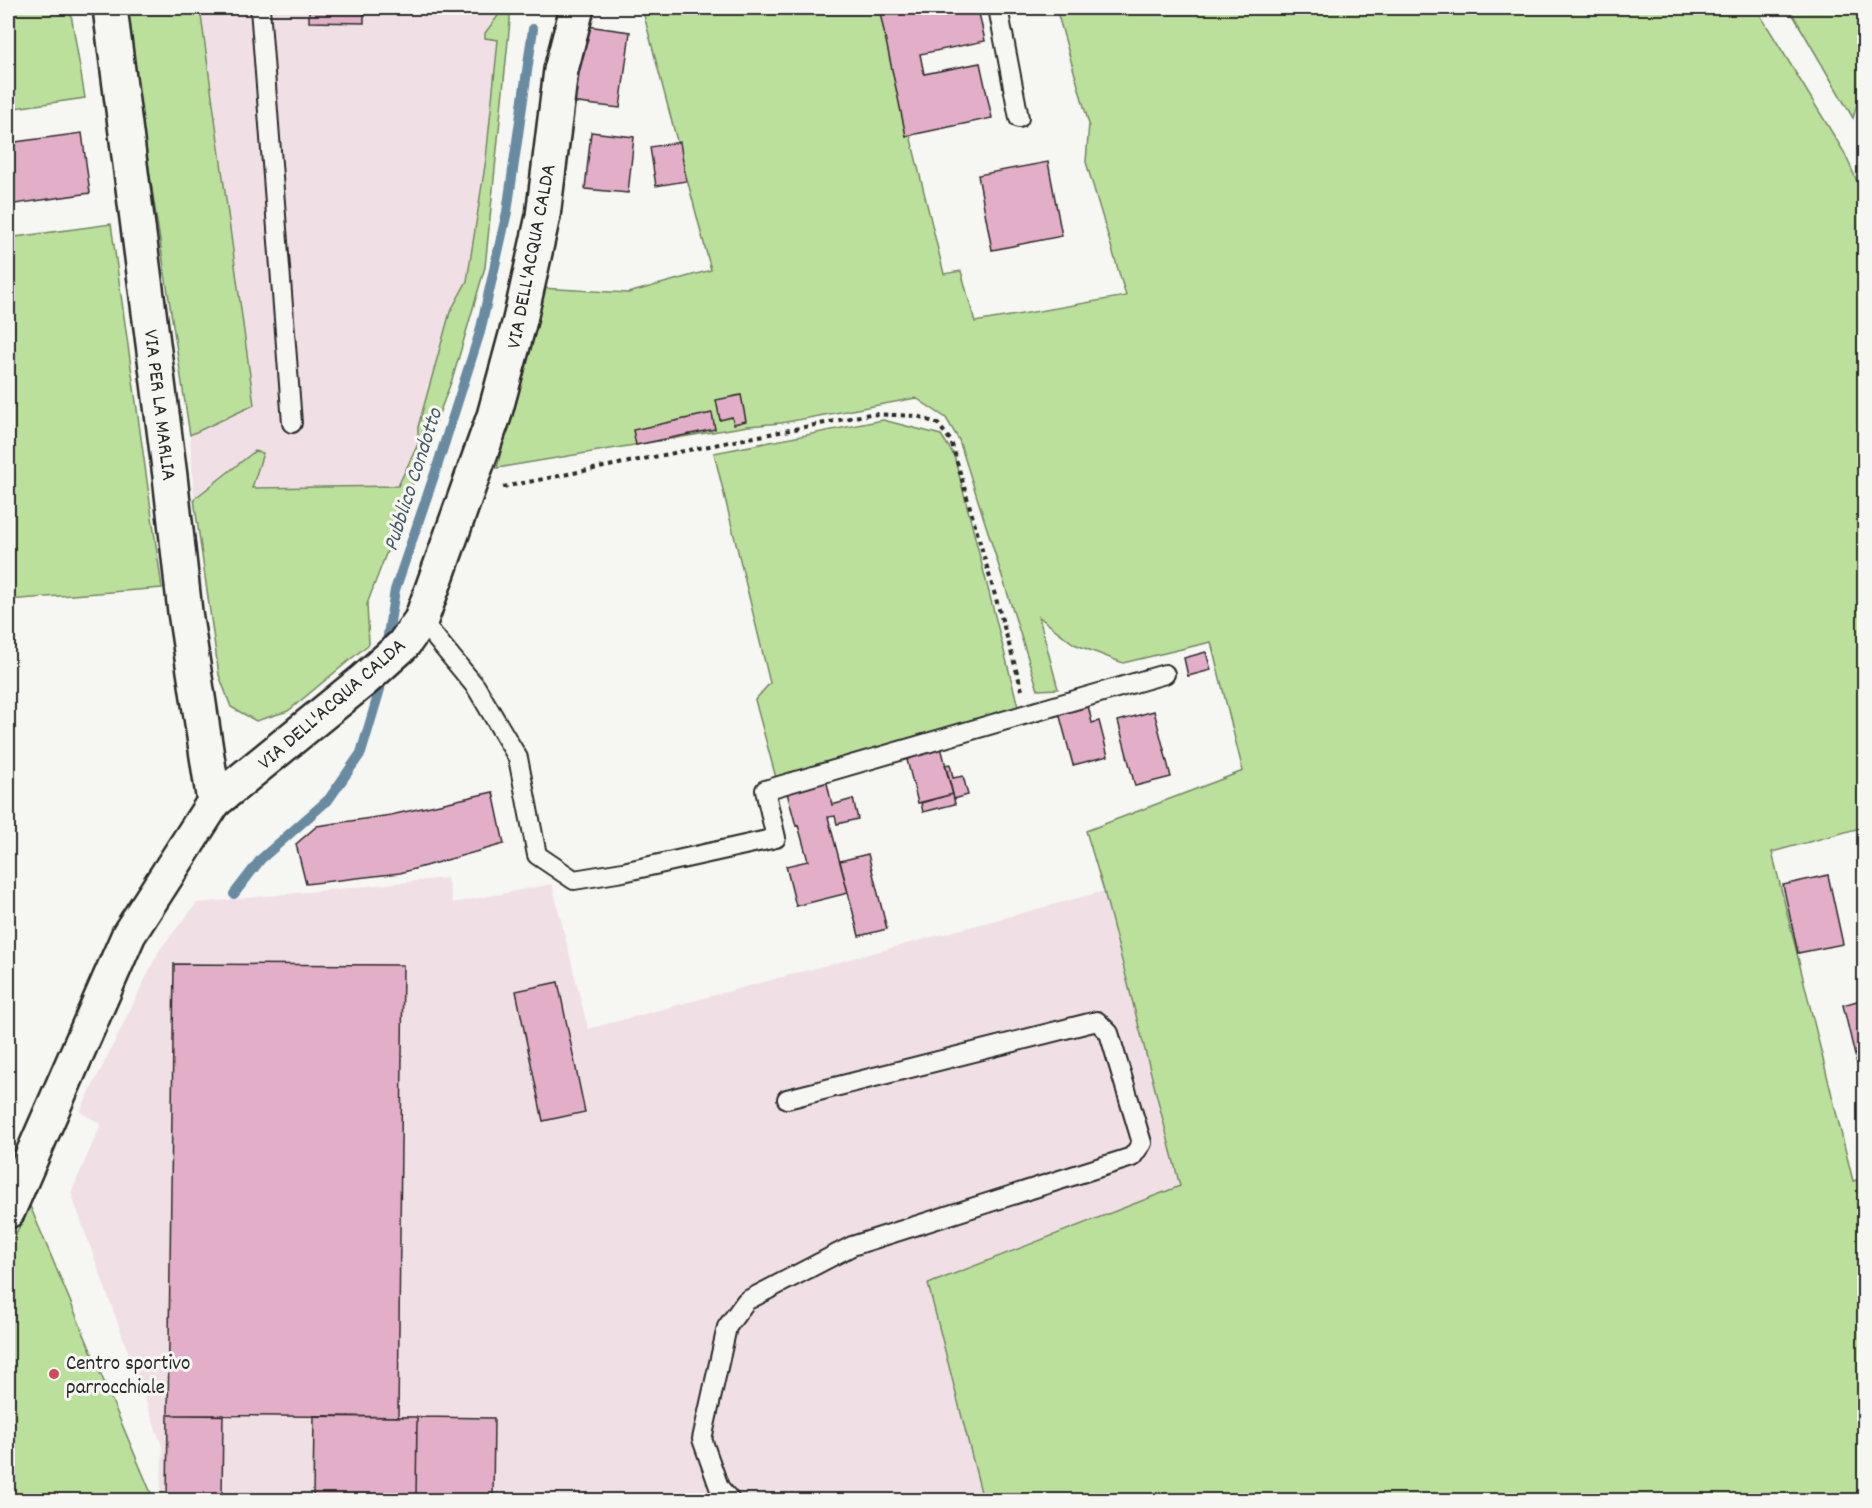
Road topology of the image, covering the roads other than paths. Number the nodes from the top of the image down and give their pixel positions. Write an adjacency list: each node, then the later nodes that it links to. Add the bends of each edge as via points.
1 (110, 8): 9 (street, VIA PER LA MARLIA, via 185,612)
2 (260, 8): 6 (lane)
3 (577, 8): 7 (street, VIA DELL'ACQUA CALDA, via 561,70 543,216 494,416)
4 (998, 8): 5 (lane)
5 (1019, 118)
6 (292, 423)
7 (412, 632): 8 (lane, via 476,687 518,758 537,855 573,880 776,838 765,790); 9 (street, VIA DELL'ACQUA CALDA, via 364,680)
8 (1165, 674)
9 (214, 802): 11 (street, VIA DELL'ACQUA CALDA, via 129,934)
10 (787, 1099): 12 (lane, via 1097,1021 1109,1033 1142,1143 1132,1157 852,1246 746,1301 727,1327 702,1439 719,1487)
11 (8, 1211)
12 (730, 1500)

